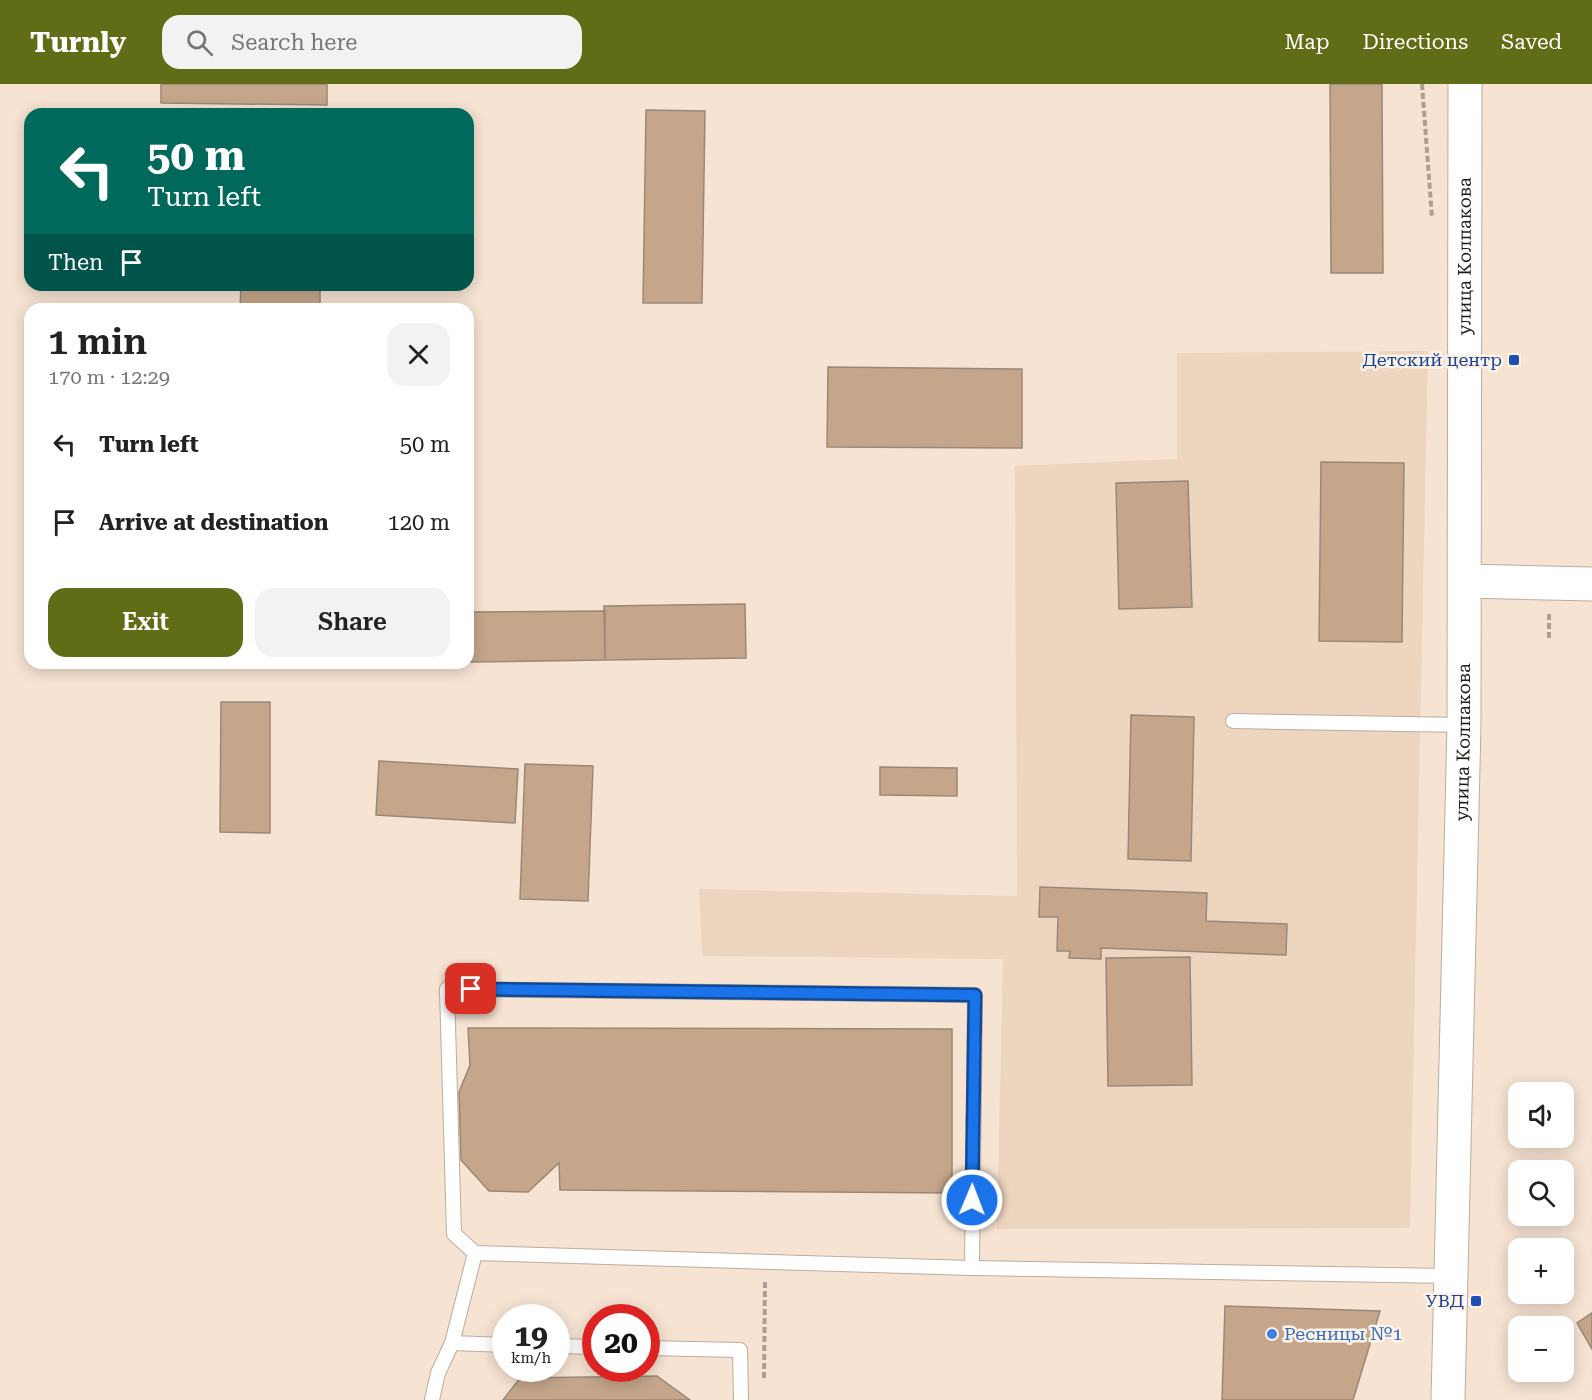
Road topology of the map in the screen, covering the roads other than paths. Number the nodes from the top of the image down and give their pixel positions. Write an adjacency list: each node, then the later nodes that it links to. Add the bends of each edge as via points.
1 (1465, 84): 2 (street, улица Колпакова)
2 (1465, 581): 3 (street); 5 (street, улица Колпакова)
3 (1592, 584)
4 (1233, 721): 5 (lane)
5 (1464, 724): 8 (street, улица Колпакова)
6 (475, 1254): 7 (lane); 7 (lane, via 454,1234 447,989 975,995); 9 (lane)
7 (972, 1268): 8 (lane)
8 (1450, 1276): 14 (street, улица Колпакова)
9 (452, 1344): 10 (lane); 12 (lane, via 438,1373)
10 (492, 1345)
11 (660, 1348): 13 (lane, via 740,1350)
12 (432, 1400)
13 (741, 1400)
14 (1448, 1400)

